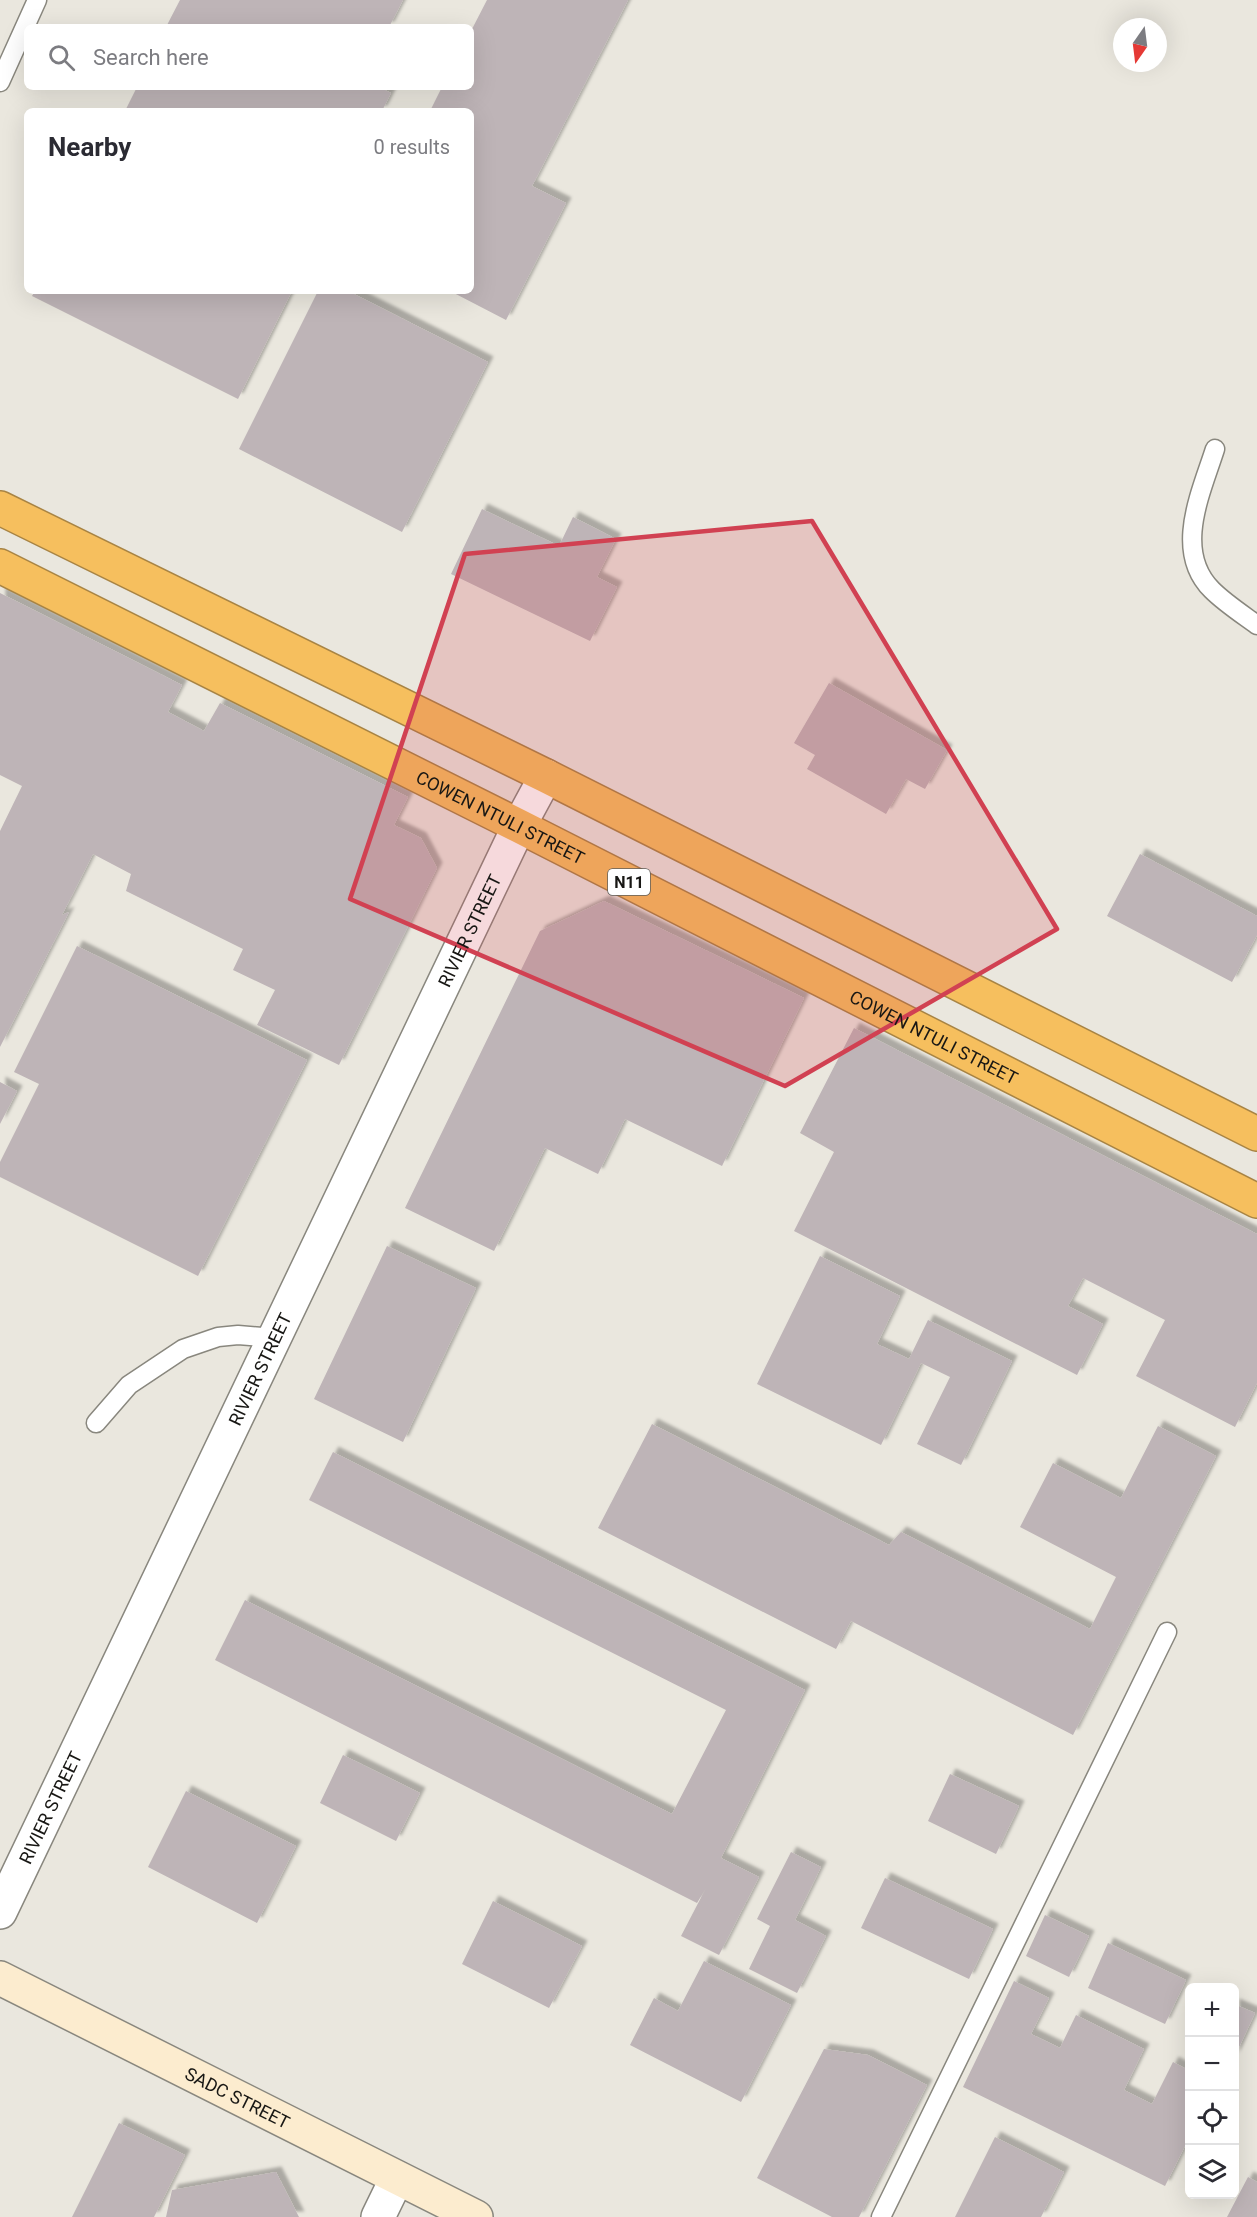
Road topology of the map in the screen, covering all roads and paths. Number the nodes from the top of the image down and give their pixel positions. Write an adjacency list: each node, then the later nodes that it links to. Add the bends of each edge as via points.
1 (37, 0): 2 (lane)
2 (26, 24)
3 (24, 29): 4 (lane)
4 (0, 82)
5 (1215, 449): 8 (lane, via 1194,516 1191,547 1197,568 1212,590)
6 (0, 508): 9 (highway)
7 (0, 566): 10 (highway, COWEN NTULI STREET / N11)
8 (1257, 624)
9 (546, 776): 10 (street, RIVIER STREET); 11 (highway)
10 (519, 826): 12 (highway, COWEN NTULI STREET / N11); 13 (street, RIVIER STREET)
11 (1257, 1134)
12 (1257, 1201)
13 (274, 1338): 14 (lane, via 218,1337 183,1349 129,1385); 16 (street, RIVIER STREET)
14 (96, 1423)
15 (1167, 1632): 21 (lane)
16 (0, 1912)
17 (0, 1978): 18 (street, SADC STREET)
18 (397, 2178): 19 (street); 20 (street, SADC STREET)
19 (378, 2217)
20 (476, 2217)
21 (881, 2217)

